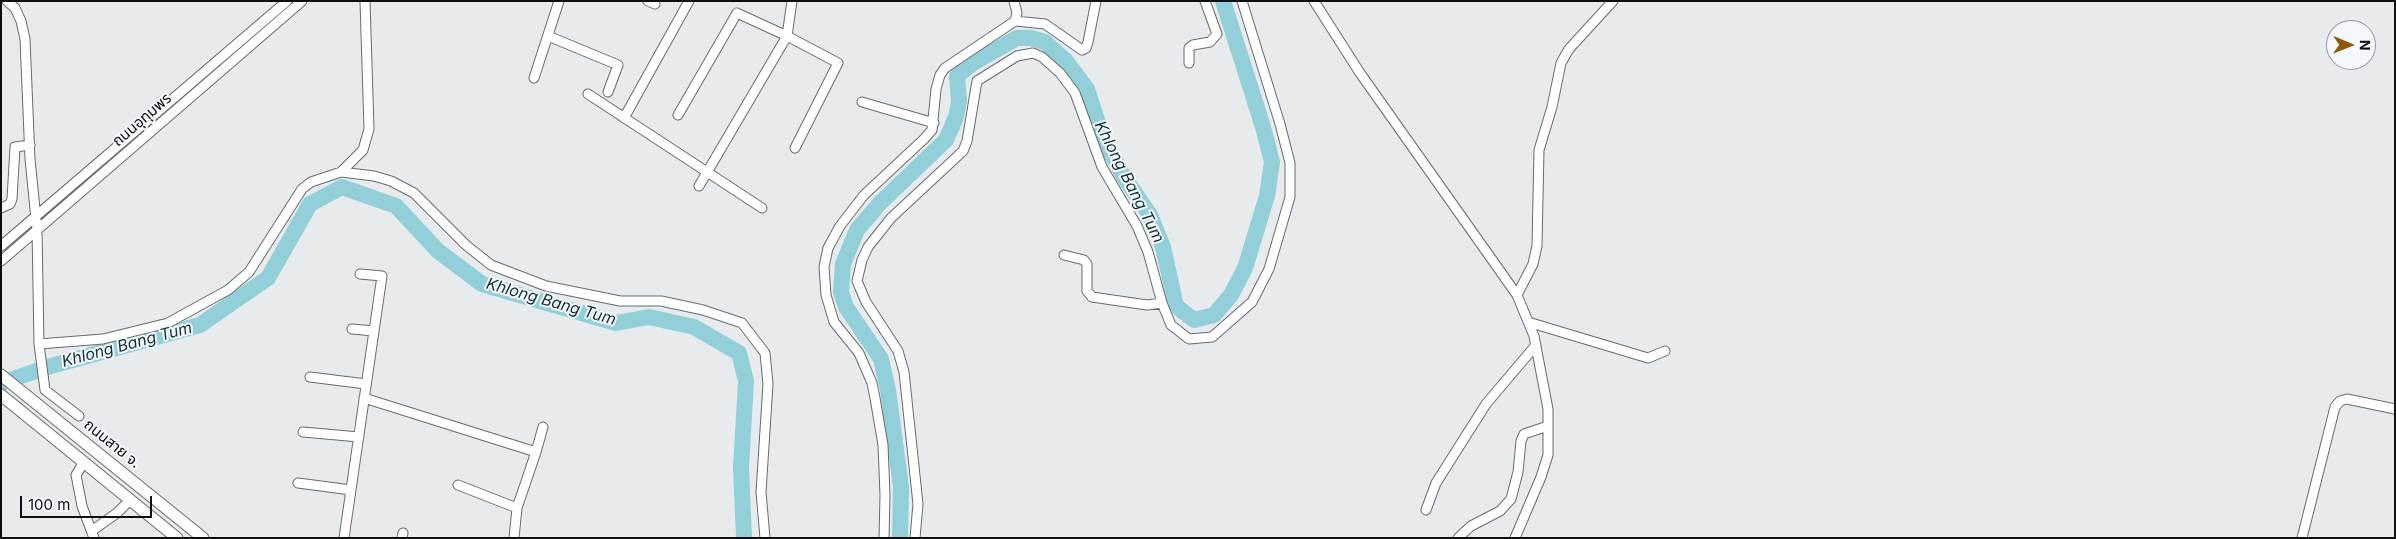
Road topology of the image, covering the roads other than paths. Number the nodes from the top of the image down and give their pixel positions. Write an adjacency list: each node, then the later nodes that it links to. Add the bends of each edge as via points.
1 (7, 1): 25 (street, via 15,8 25,39)
2 (287, 1): 32 (street, ถนนอุทุมพร)
3 (302, 1): 33 (street, ถนนอุทุมพร)
4 (365, 1): 27 (street, via 369,129 363,150)
5 (559, 1): 15 (street)
6 (689, 1): 23 (street)
7 (792, 1): 16 (street)
8 (1014, 1): 14 (street)
9 (1096, 1): 14 (street, via 1088,42 1082,50 1045,24)
10 (1205, 1): 17 (street, via 1216,34 1210,42 1189,48)
11 (1242, 1): 39 (street, via 1290,163 1290,197 1269,269 1252,302 1222,330 1212,337 1189,339 1171,325)
12 (1314, 1): 38 (street, via 1360,73)
13 (1612, 1): 38 (street, via 1569,50 1562,63 1539,150 1533,264)
14 (1015, 21): 24 (street, via 945,68 936,89)
15 (548, 36): 18 (street); 19 (street, via 618,65)
16 (787, 36): 22 (street, via 737,13); 26 (street, via 838,63); 28 (street)
17 (1189, 63)
18 (534, 78)
19 (608, 92)
20 (588, 94): 23 (street)
21 (862, 102): 24 (street)
22 (678, 115)
23 (624, 118): 28 (street)
24 (934, 123): 71 (street, via 924,139 864,195 840,226 828,248 824,267 826,295 834,322 859,353 872,383 883,445)
25 (30, 145): 30 (street, via 15,147 12,199 10,204); 32 (street)
26 (795, 148)
27 (341, 172): 43 (street, via 323,176 302,189 249,272 228,290 168,323 152,328 104,339); 70 (street, via 391,181 414,194 466,246 491,265 546,286 620,302 661,301 742,323 765,353 768,384 761,492)
28 (707, 172): 29 (street); 31 (street)
29 (699, 186)
30 (1, 208)
31 (762, 208)
32 (35, 218): 33 (street); 34 (street, ถนนอุทุมพร)
33 (37, 229): 36 (street, ถนนอุทุมพร); 43 (street)
34 (1, 246)
35 (1064, 256): 39 (street, via 1084,260 1087,264 1088,291 1092,297 1147,305)
36 (1, 261)
37 (360, 274): 42 (street, via 382,276)
38 (1517, 296): 40 (street)
39 (1162, 303): 72 (street, via 1137,226 1102,167 1068,82 1042,57 1033,53 1017,56 984,75 975,87 963,151 879,231 858,271 857,282 866,302 898,351 904,372 918,504)
40 (1528, 322): 44 (street); 45 (street, via 1648,358)
41 (352, 329): 42 (street)
42 (374, 331): 48 (street)
43 (39, 344): 52 (street, via 45,390)
44 (1536, 345): 53 (street); 64 (street, via 1486,404 1436,483)
45 (1665, 352)
46 (1, 374): 67 (main road, ถนนสาย จ.)
47 (310, 378): 48 (street)
48 (366, 384): 50 (street)
49 (1, 395): 58 (main road)
50 (364, 398): 56 (street); 57 (street)
51 (2395, 408): 75 (street, via 2347,399 2335,407)
52 (79, 416)
53 (1548, 426): 73 (street, via 1524,434 1511,499 1500,511 1471,526); 74 (street, via 1548,455 1542,477)
54 (543, 427): 57 (street)
55 (303, 432): 56 (street)
56 (359, 437): 61 (street)
57 (536, 452): 63 (street)
58 (84, 462): 62 (main road); 65 (street, via 76,475 82,506)
59 (298, 483): 61 (street)
60 (458, 485): 63 (street)
61 (351, 490): 68 (street)
62 (130, 500): 65 (street); 66 (main road)
63 (517, 508): 69 (street)
64 (1426, 510)
65 (93, 534)
66 (177, 538)
67 (203, 538)
68 (344, 538)
69 (514, 538)
70 (765, 538)
71 (884, 538)
72 (915, 538)
73 (1458, 538)
74 (1515, 538)
75 (2302, 538)

